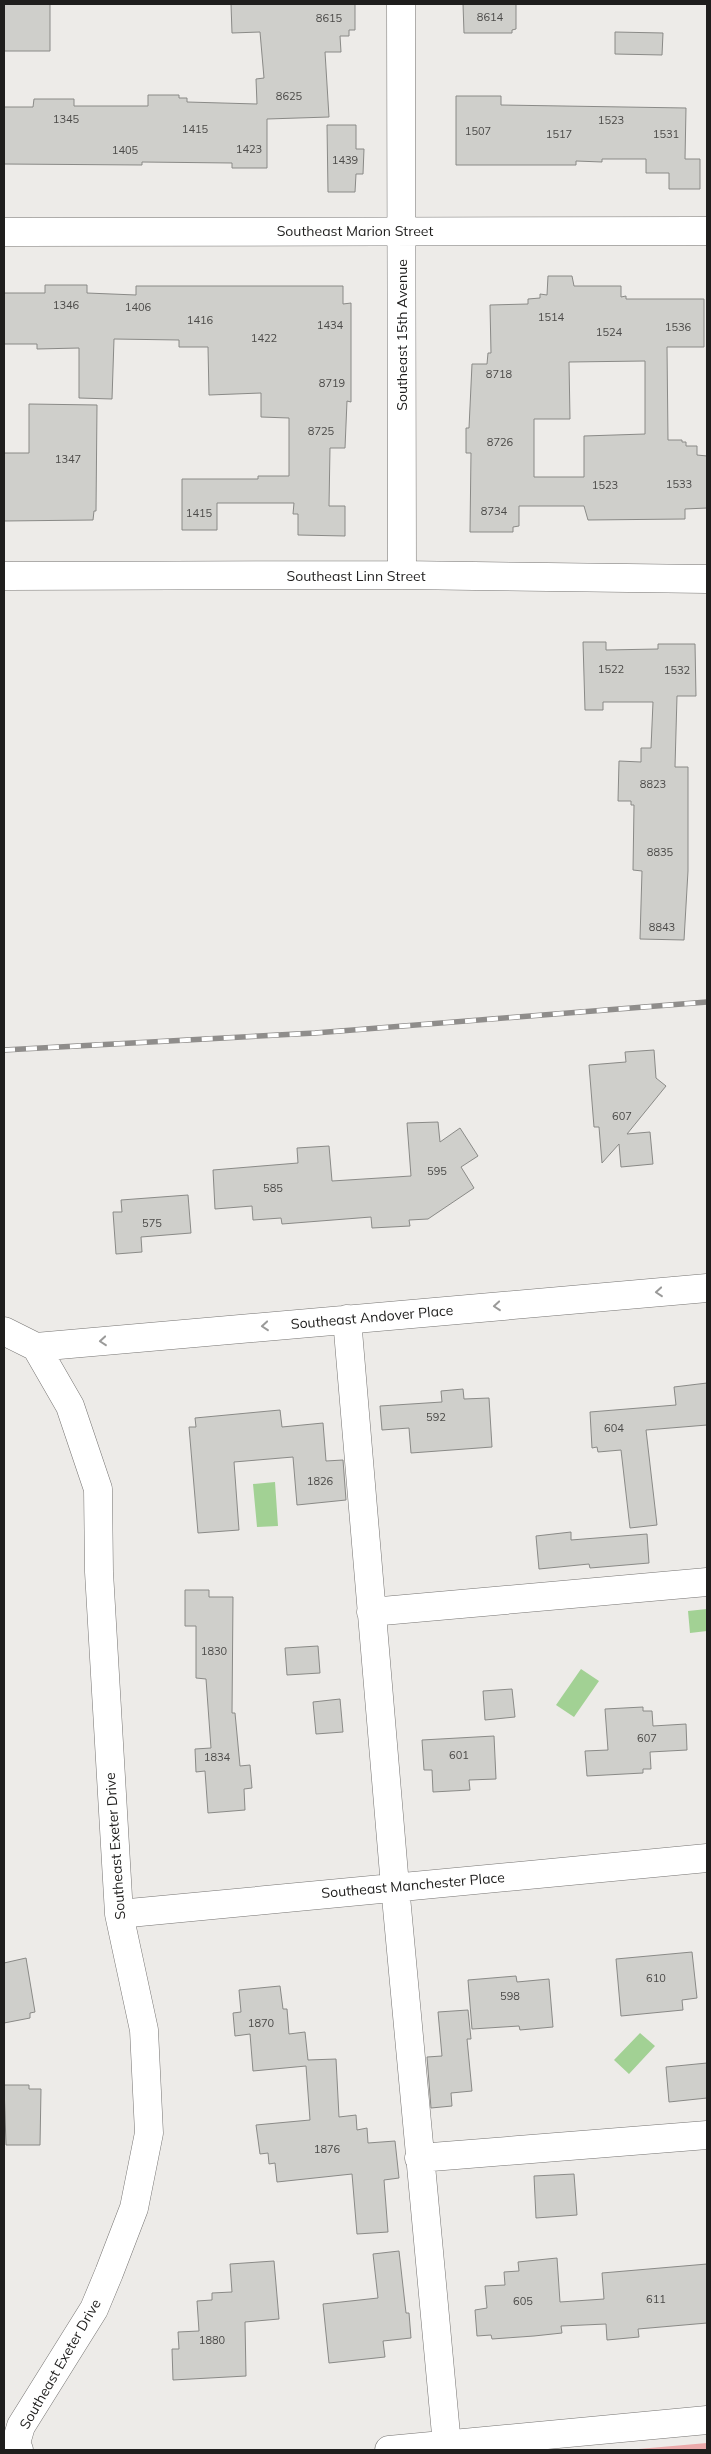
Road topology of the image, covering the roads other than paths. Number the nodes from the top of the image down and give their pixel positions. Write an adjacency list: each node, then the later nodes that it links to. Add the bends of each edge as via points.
1 (401, 4): 2 (street, Southeast 15th Avenue)
2 (402, 231): 3 (street, Southeast Marion Street); 4 (street, Southeast Marion Street); 6 (street, Southeast 15th Avenue)
3 (707, 231)
4 (4, 232)
5 (4, 576): 6 (street, Southeast Linn Street)
6 (402, 576): 7 (street, Southeast Linn Street)
7 (707, 578)
8 (707, 1288): 9 (street, Southeast Andover Place, one-way to 9)
9 (347, 1319): 11 (street, Southeast Andover Place, one-way to 11); 13 (street)
10 (4, 1331): 11 (street)
11 (36, 1347): 16 (street, Southeast Exeter Drive, via 70,1406 98,1489 98,1572)
12 (707, 1582): 13 (street)
13 (371, 1612): 15 (street)
14 (707, 1858): 15 (street, Southeast Manchester Place)
15 (395, 1886): 16 (street, Southeast Manchester Place); 18 (street)
16 (119, 1914): 21 (street, Southeast Exeter Drive, via 144,2030 149,2133 134,2208 110,2273 94,2309 20,2426 16,2444)
17 (707, 2135): 18 (street)
18 (419, 2158): 20 (street)
19 (707, 2420): 20 (street)
20 (447, 2445): 22 (street)
21 (19, 2450)
22 (389, 2450)

